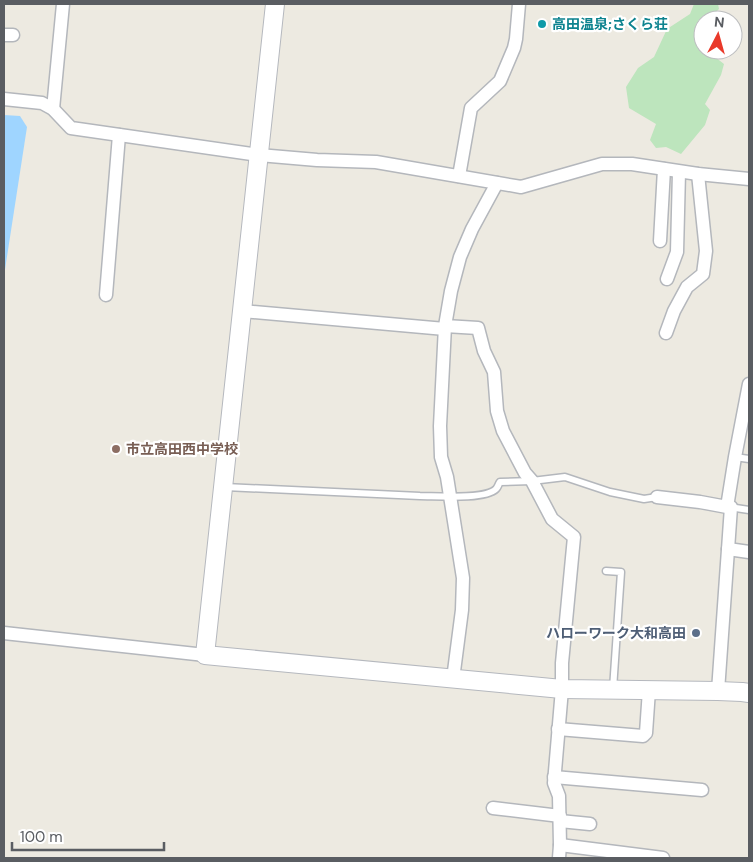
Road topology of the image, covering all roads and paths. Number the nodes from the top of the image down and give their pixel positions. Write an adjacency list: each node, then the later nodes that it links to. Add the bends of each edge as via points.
1 (63, 4): 5 (street)
2 (275, 4): 7 (street)
3 (519, 4): 11 (street, via 514,48 500,81 471,108)
4 (4, 99): 5 (street, via 42,103)
5 (53, 109): 6 (street, via 71,128)
6 (119, 135): 7 (street); 16 (street)
7 (259, 155): 11 (street, via 376,162); 17 (street)
8 (664, 169): 9 (street); 13 (street, via 602,164 521,187); 14 (street)
9 (679, 172): 10 (street); 15 (street, via 677,252)
10 (698, 174): 12 (street); 19 (street, via 706,251 703,274 687,287)
11 (459, 176): 13 (street)
12 (749, 179)
13 (496, 183): 18 (street, via 460,258)
14 (660, 241)
15 (667, 279)
16 (106, 295)
17 (242, 311): 18 (street); 24 (street)
18 (445, 327): 23 (street, via 478,328 494,372 497,411 503,431 525,474); 25 (street, via 441,457)
19 (666, 333)
20 (749, 384): 21 (street)
21 (734, 457): 22 (lane); 27 (street)
22 (749, 459)
23 (532, 481): 25 (lane, via 500,482 496,489 484,495); 26 (lane, via 565,477 644,500); 35 (street, via 552,519 574,537)
24 (223, 487): 25 (lane); 33 (street)
25 (451, 496): 34 (street, via 463,578)
26 (656, 497): 27 (street)
27 (729, 507): 28 (lane); 29 (street)
28 (749, 510)
29 (728, 549): 30 (street); 38 (street)
30 (749, 552)
31 (606, 571): 36 (lane, via 621,572)
32 (4, 633): 33 (street)
33 (205, 655): 34 (street)
34 (452, 679): 35 (street)
35 (562, 689): 36 (street); 40 (street)
36 (613, 690): 37 (street)
37 (649, 690): 38 (street); 40 (street, via 646,733 642,736)
38 (718, 691): 39 (street)
39 (749, 693)
40 (558, 729): 41 (street)
41 (554, 777): 42 (street); 44 (street)
42 (702, 790)
43 (493, 808): 44 (street)
44 (560, 819): 45 (street); 46 (street)
45 (590, 824)
46 (559, 852): 47 (street)
47 (663, 858)

